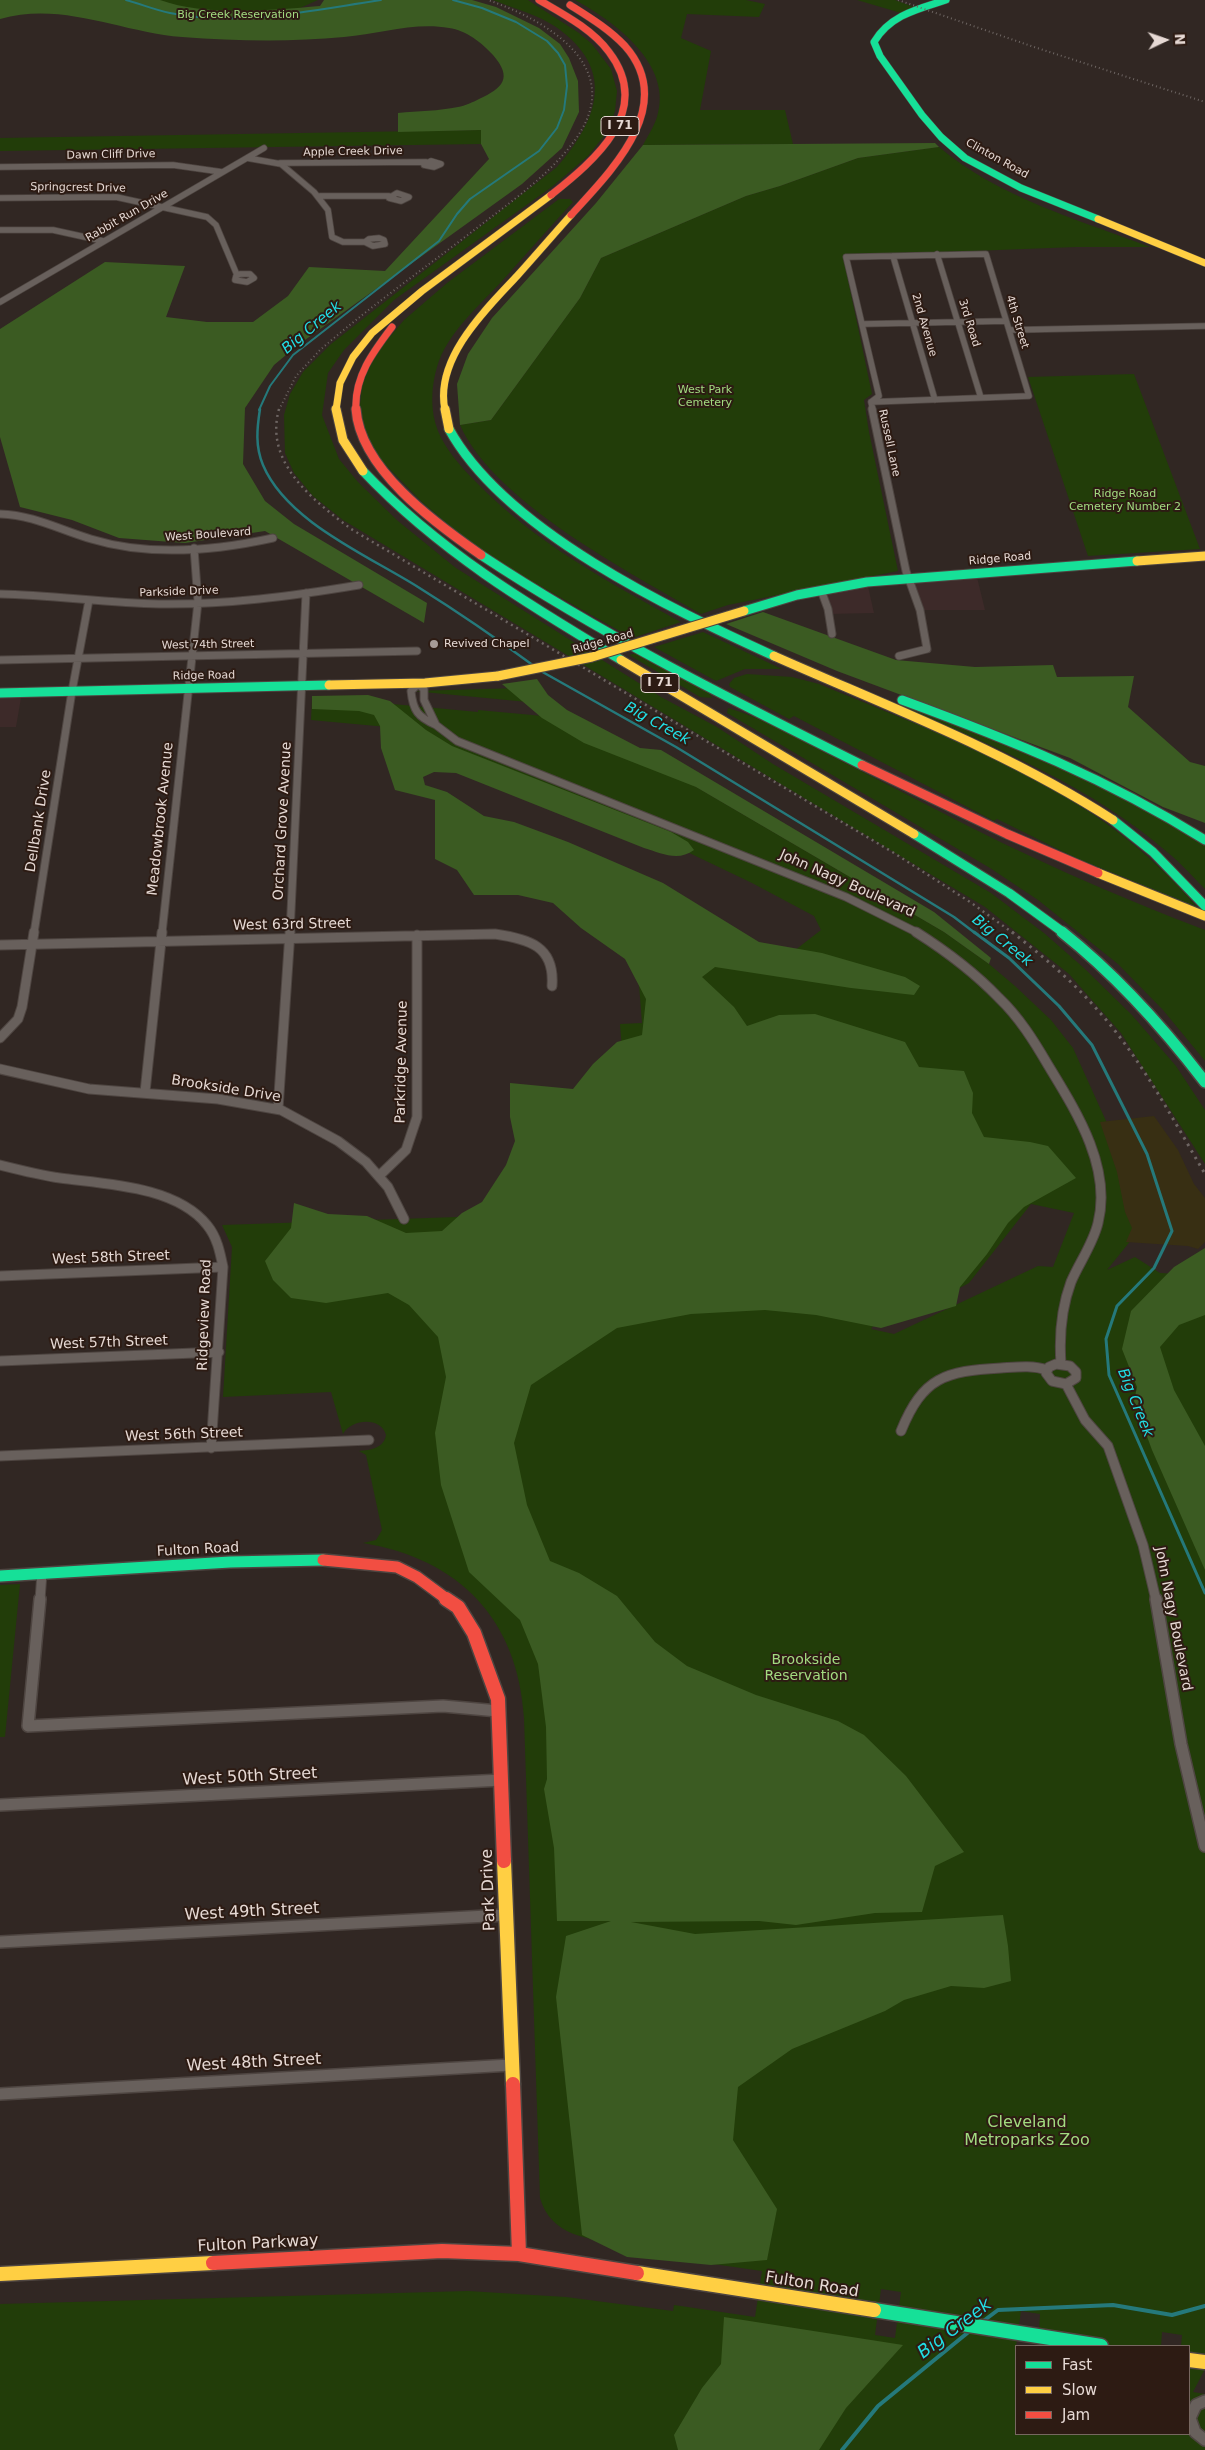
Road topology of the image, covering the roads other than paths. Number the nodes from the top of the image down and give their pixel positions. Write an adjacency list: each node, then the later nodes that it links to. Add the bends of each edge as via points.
1 (538, 0): 15 (main road, I 71, via 585,30 612,56 625,82 626,108 617,132 595,159)
2 (561, 0): 43 (main road, I 71, via 607,30 630,52 645,81 644,115 634,138 617,163 462,342 447,373 443,394 445,416 452,436 470,462 495,489 530,518 568,547 629,585)
3 (946, 0): 20 (main road, Clinton Road, via 890,22 877,33 874,42 882,58 952,148 1018,186)
4 (264, 148): 5 (street, Rabbit Run Drive)
5 (247, 158): 7 (street, Apple Creek Drive); 9 (street, Rabbit Run Drive)
6 (426, 162): 7 (street, Apple Creek Drive)
7 (280, 163): 10 (street)
8 (0, 167): 9 (street, Dawn Cliff Drive, via 173,164)
9 (222, 172): 13 (street, Rabbit Run Drive)
10 (320, 196): 11 (street); 17 (street, via 330,214 334,240)
11 (389, 196)
12 (0, 198): 13 (street, Springcrest Drive, via 116,197)
13 (163, 207): 16 (street, Rabbit Run Drive); 21 (street, Springcrest Drive, via 214,221)
14 (0, 230): 16 (street, via 53,230)
15 (496, 236): 59 (main road, via 405,314 374,347 362,367 354,395 356,427 369,453 391,479 477,554 584,619 746,706 1068,862); 68 (main road, I 71, via 386,318 350,358 338,387 336,413 342,438 362,469 421,528 512,595 964,864 1031,909 1119,982 1171,1037)
16 (103, 241): 22 (street, Rabbit Run Drive)
17 (365, 242)
18 (937, 254): 19 (street); 23 (street, 4th Street, via 986,254); 24 (street, 3rd Road)
19 (893, 256): 25 (street, 2nd Avenue); 26 (street, Russell Lane, via 846,257)
20 (1205, 263)
21 (238, 275)
22 (0, 302)
23 (1006, 321): 24 (street); 28 (street, 4th Street)
24 (958, 322): 25 (street); 29 (street, 3rd Road)
25 (914, 323): 26 (street); 30 (street, 2nd Avenue)
26 (863, 324): 31 (street, Russell Lane, via 879,396)
27 (1205, 326): 28 (street)
28 (1009, 330): 29 (street, 4th Street, via 1029,396)
29 (981, 398): 30 (street)
30 (935, 400): 31 (street)
31 (871, 402): 36 (street, Russell Lane)
32 (0, 514): 34 (street, West Boulevard, via 37,517 91,539 120,546)
33 (273, 538): 34 (street, West Boulevard)
34 (194, 548): 42 (street, Meadowbrook Avenue)
35 (1205, 556): 36 (main road, Ridge Road)
36 (910, 578): 38 (main road, Ridge Road); 48 (street, Russell Lane, via 927,649)
37 (359, 585): 40 (street, Parkside Drive)
38 (821, 590): 44 (street); 51 (main road, Ridge Road, bridge, via 600,657 498,676)
39 (0, 594): 41 (street, Parkside Drive, via 55,595)
40 (306, 594): 42 (street, Parkside Drive); 46 (street, Orchard Grove Avenue)
41 (89, 600): 42 (street, Parkside Drive, via 160,604); 49 (street, Dellbank Drive)
42 (198, 602): 47 (street, Meadowbrook Avenue)
43 (722, 633): 57 (main road, via 1031,749 1107,783); 58 (main road, I 71, via 968,740 1065,789 1137,837 1175,871)
44 (832, 634)
45 (417, 651): 46 (street, West 74th Street)
46 (304, 653): 47 (street, West 74th Street); 52 (street, Orchard Grove Avenue)
47 (191, 655): 49 (street, West 74th Street); 53 (street, Meadowbrook Avenue)
48 (899, 656)
49 (78, 658): 50 (street, West 74th Street); 54 (street, Dellbank Drive)
50 (0, 660)
51 (418, 684): 52 (main road, Ridge Road); 56 (street, John Nagy Boulevard, via 424,689 424,700); 56 (street, John Nagy Boulevard, via 411,691 415,710 420,718)
52 (302, 686): 53 (main road, Ridge Road); 61 (street, Orchard Grove Avenue)
53 (188, 688): 54 (main road, Ridge Road); 62 (street, Meadowbrook Avenue)
54 (72, 691): 55 (main road, Ridge Road); 63 (street, Dellbank Drive)
55 (0, 693)
56 (436, 725): 78 (street, John Nagy Boulevard, via 457,741 837,893 906,926 940,947 1000,998 1029,1033 1080,1117 1095,1162 1102,1199 1098,1225 1071,1283 1059,1333)
57 (1205, 840)
58 (1205, 906)
59 (1205, 916)
60 (417, 935): 61 (street, West 63rd Street); 65 (street, West 63rd Street, via 495,934 516,937 534,944 548,956 555,971); 72 (street, Parkridge Avenue, via 417,1117 411,1146 400,1160)
61 (290, 937): 62 (street, West 63rd Street); 70 (street, Orchard Grove Avenue)
62 (161, 941): 63 (street, West 63rd Street); 69 (street, Meadowbrook Avenue)
63 (32, 944): 64 (street, West 63rd Street); 66 (street, Dellbank Drive, via 22,1007 18,1018)
64 (0, 945)
65 (552, 986)
66 (0, 1038)
67 (0, 1068): 69 (street, Brookside Drive, via 58,1083 119,1092)
68 (1205, 1082)
69 (145, 1092): 70 (street, Brookside Drive, via 192,1095)
70 (278, 1109): 72 (street, Brookside Drive, via 344,1143)
71 (0, 1165): 74 (street, Ridgeview Road, via 159,1194 176,1202 205,1224 216,1239)
72 (380, 1175): 73 (street, Brookside Drive, via 392,1190)
73 (404, 1219)
74 (223, 1267): 75 (street, West 58th Street); 76 (street, Ridgeview Road)
75 (0, 1276)
76 (219, 1352): 77 (street, West 57th Street); 83 (street, Ridgeview Road)
77 (0, 1361)
78 (1061, 1364): 79 (street, via 1052,1365); 80 (street, via 1076,1372 1076,1378)
79 (1047, 1370): 80 (street, via 1052,1381); 81 (street, via 1026,1366 973,1369 948,1375 923,1389 909,1408)
80 (1066, 1384): 91 (street, John Nagy Boulevard, via 1084,1420 1108,1446 1143,1545 1161,1622 1180,1744)
81 (902, 1431)
82 (369, 1440): 83 (street, West 56th Street)
83 (211, 1448): 84 (street, West 56th Street)
84 (0, 1456)
85 (397, 1568): 86 (main road, Fulton Road, via 319,1560); 88 (main road, Park Drive, via 417,1577 458,1607 474,1633 487,1666 498,1699)
86 (42, 1573): 87 (main road, Fulton Road); 88 (street, via 28,1726 443,1706)
87 (0, 1576)
88 (498, 1711): 89 (main road, Park Drive)
89 (502, 1780): 90 (street, West 50th Street); 92 (main road, Park Drive)
90 (0, 1806)
91 (1205, 1846)
92 (506, 1915): 93 (street, West 49th Street); 94 (main road, Park Drive)
93 (0, 1942)
94 (511, 2065): 95 (street, West 48th Street); 96 (main road, Park Drive)
95 (0, 2094)
96 (519, 2254): 97 (main road, Fulton Parkway, via 442,2251); 98 (main road, Fulton Road)
97 (0, 2274)
98 (1095, 2345)
99 (1190, 2360): 100 (main road)
100 (1205, 2362)
101 (1205, 2401): 102 (street, via 1196,2406 1190,2418 1195,2432)
102 (1205, 2440)

